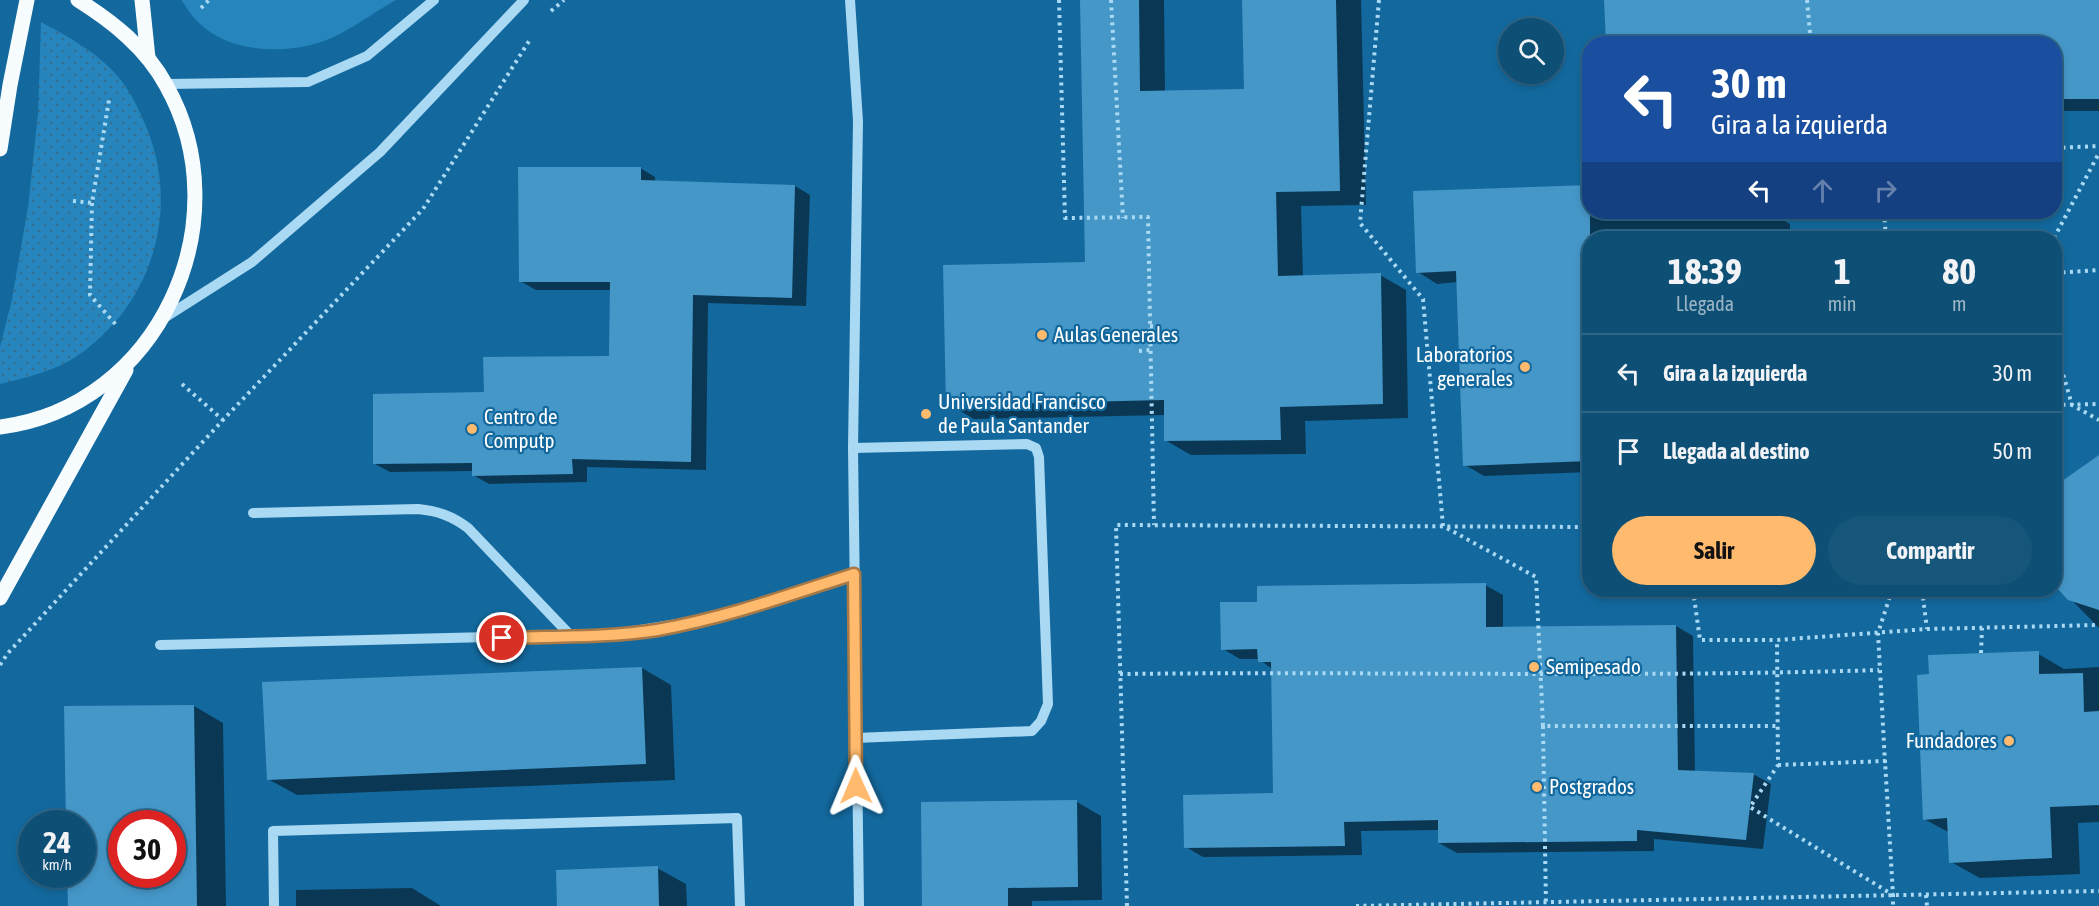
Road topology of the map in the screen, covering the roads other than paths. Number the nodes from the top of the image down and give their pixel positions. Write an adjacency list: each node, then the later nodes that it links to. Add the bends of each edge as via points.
1 (27, 0): 9 (main road)
2 (78, 0): 7 (main road, via 111,20)
3 (142, 0): 7 (main road)
4 (434, 0): 8 (street, via 367,56 308,82)
5 (524, 0): 10 (street, via 380,152 252,262)
6 (850, 0): 13 (street, via 858,121)
7 (148, 58): 8 (main road)
8 (166, 84): 10 (main road, via 180,114 194,165 196,218 186,270)
9 (0, 149)
10 (164, 318): 11 (main road)
11 (132, 360): 12 (main road, via 98,389 59,411); 16 (main road)
12 (0, 427)
13 (853, 448): 15 (street); 19 (street, via 1027,444 1036,448 1048,704 1032,731)
14 (253, 513): 17 (street, via 437,511 468,528)
15 (854, 574): 17 (street, via 714,618 655,630); 19 (street)
16 (0, 598)
17 (571, 636): 18 (street)
18 (160, 645)
19 (855, 738): 22 (street)
20 (274, 906): 21 (street, via 273,831 737,818)
21 (740, 906)
22 (859, 906)

